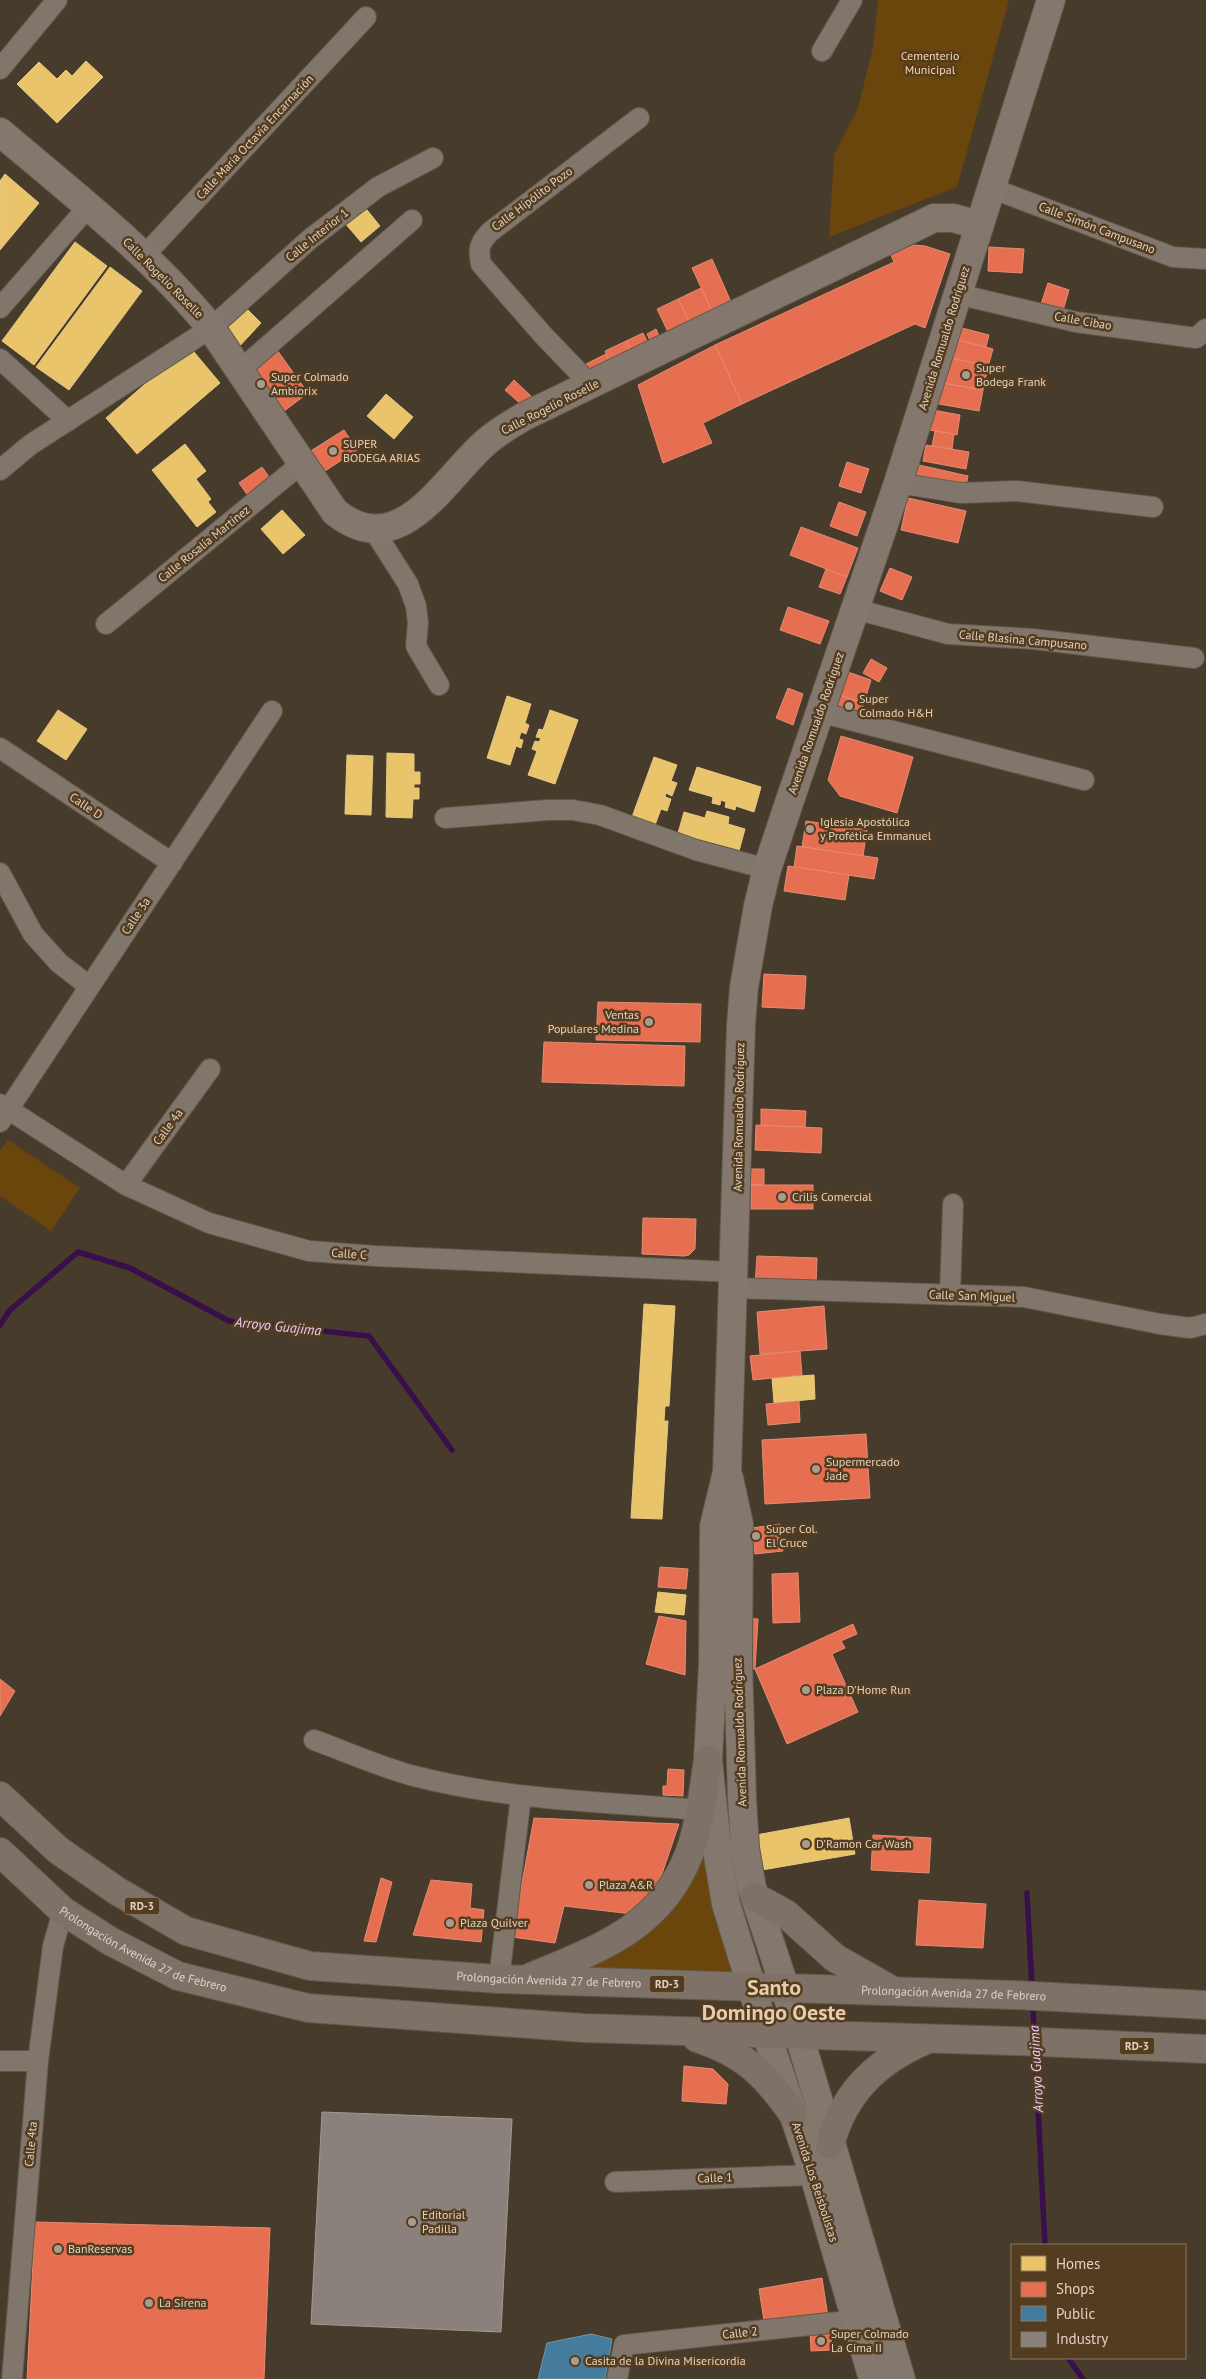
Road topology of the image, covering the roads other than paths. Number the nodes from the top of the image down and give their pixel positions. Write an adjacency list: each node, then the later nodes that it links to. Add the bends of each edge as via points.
1 (57, 0): 6 (street)
2 (852, 0): 5 (street)
3 (1051, 0): 10 (main road, Avenida Romualdo Rodríguez)
4 (366, 17): 14 (street, Calle María Octavia Encarnación)
5 (822, 51)
6 (0, 69)
7 (639, 118): 22 (street, Calle Hipólito Pozo, via 490,232 480,242 478,252 481,264 543,336)
8 (0, 132): 11 (main road, Calle Rogelio Roselle)
9 (433, 158): 18 (street, Calle Interior 1, via 378,187 310,239)
10 (991, 188): 13 (main road, Avenida Romualdo Rodríguez); 15 (street, Calle Simón Campusano, via 1173,257)
11 (88, 207): 14 (main road, Calle Rogelio Roselle); 17 (street)
12 (412, 220): 21 (street)
13 (978, 225): 16 (main road, Avenida Romualdo Rodríguez); 22 (main road, Calle Rogelio Roselle, via 953,218 934,218)
14 (143, 257): 18 (main road, Calle Rogelio Roselle)
15 (1206, 258)
16 (957, 294): 19 (street, Calle Cibao, via 1076,322 1196,338); 26 (main road, Avenida Romualdo Rodríguez)
17 (0, 308)
18 (212, 328): 21 (main road, Calle Rogelio Roselle); 23 (street, Calle Interior 1)
19 (1206, 329)
20 (0, 359): 23 (street)
21 (239, 371): 24 (main road, Calle Rogelio Roselle)
22 (592, 386): 28 (main road, Calle Rogelio Roselle, via 504,428 484,443 428,505 399,525)
23 (68, 422): 25 (street, Calle Interior 1, via 30,445)
24 (301, 464): 28 (main road, Calle Rogelio Roselle, via 334,512 349,524); 30 (street, Calle Rosalía Martínez)
25 (0, 470)
26 (898, 483): 27 (street, via 961,493 1016,491); 29 (main road, Avenida Romualdo Rodríguez)
27 (1153, 507)
28 (373, 529): 32 (street, via 408,584 416,606 416,646)
29 (855, 609): 31 (street, Calle Blasina Campusano, via 948,634 1033,639); 34 (main road, Avenida Romualdo Rodríguez)
30 (106, 624)
31 (1194, 658)
32 (439, 684)
33 (272, 711): 38 (street, Calle 3a)
34 (819, 712): 36 (street); 39 (main road, Avenida Romualdo Rodríguez)
35 (0, 748): 38 (street, Calle D)
36 (1084, 780)
37 (445, 818): 39 (street, via 573,810 600,815 696,850)
38 (172, 863): 41 (street, Calle 3a)
39 (767, 869): 46 (main road, Avenida Romualdo Rodríguez, via 744,987)
40 (0, 873): 41 (street, via 33,934 58,963)
41 (89, 986): 43 (street, Calle 3a)
42 (210, 1070): 44 (street, Calle 4a)
43 (3, 1112): 44 (street, Calle C)
44 (126, 1185): 46 (street, Calle C, via 209,1223 309,1251)
45 (953, 1204): 47 (street)
46 (734, 1280): 47 (street, Calle San Miguel); 49 (main road, Avenida Romualdo Rodríguez)
47 (950, 1295): 48 (street, Calle San Miguel, via 1024,1297 1160,1324 1190,1328)
48 (1206, 1324)
49 (727, 1472): 51 (main road, Avenida Romualdo Rodríguez, via 714,1526 713,1664); 56 (main road, Avenida Romualdo Rodríguez, via 739,1524 742,1798 745,1848)
50 (314, 1740): 53 (street, via 413,1776)
51 (708, 1760): 54 (main road); 59 (main road, Avenida Romualdo Rodríguez, via 726,1904)
52 (0, 1796): 58 (main road, Prolongación Avenida 27 de Febrero / RD-3, via 58,1850 117,1891 186,1931 310,1966)
53 (521, 1796): 54 (street); 58 (street)
54 (700, 1810): 58 (main road, via 690,1854 654,1911 606,1945)
55 (0, 1852): 57 (main road, Prolongación Avenida 27 de Febrero / RD-3)
56 (755, 1897): 60 (main road, Avenida Romualdo Rodríguez); 61 (main road, via 786,1914 835,1958)
57 (63, 1911): 63 (main road, Prolongación Avenida 27 de Febrero / RD-3, via 110,1941 178,1976 308,2008 537,2025); 69 (street, Calle 4ta, via 53,1946)
58 (511, 1980): 59 (main road, Prolongación Avenida 27 de Febrero / RD-3)
59 (752, 1987): 60 (main road, Prolongación Avenida 27 de Febrero / RD-3); 64 (main road, Avenida Los Beisbolistas)
60 (785, 1988): 61 (main road, Prolongación Avenida 27 de Febrero / RD-3); 65 (main road, Avenida Los Beisbolistas)
61 (896, 1992): 62 (main road, Prolongación Avenida 27 de Febrero / RD-3)
62 (1206, 2005)
63 (667, 2030): 64 (main road, Prolongación Avenida 27 de Febrero / RD-3); 70 (main road, via 727,2048 747,2061 774,2088)
64 (766, 2033): 65 (main road, Prolongación Avenida 27 de Febrero / RD-3); 70 (main road, Avenida Los Beisbolistas)
65 (799, 2036): 66 (main road, Prolongación Avenida 27 de Febrero / RD-3); 71 (main road, Avenida Los Beisbolistas)
66 (930, 2038): 67 (main road, Prolongación Avenida 27 de Febrero / RD-3); 71 (main road, via 907,2048 866,2078 837,2120)
67 (1206, 2049)
68 (0, 2061): 69 (street)
69 (38, 2061): 75 (street, Calle 4ta)
70 (793, 2114): 72 (main road, Avenida Los Beisbolistas)
71 (830, 2144): 78 (main road, Avenida Los Beisbolistas)
72 (814, 2175): 73 (street, Calle 1); 74 (main road, Avenida Los Beisbolistas)
73 (615, 2182)
74 (857, 2320): 76 (street, Calle 2, via 624,2345); 77 (main road, Avenida Los Beisbolistas)
75 (12, 2379)
76 (617, 2379)
77 (873, 2379)
78 (901, 2379)

